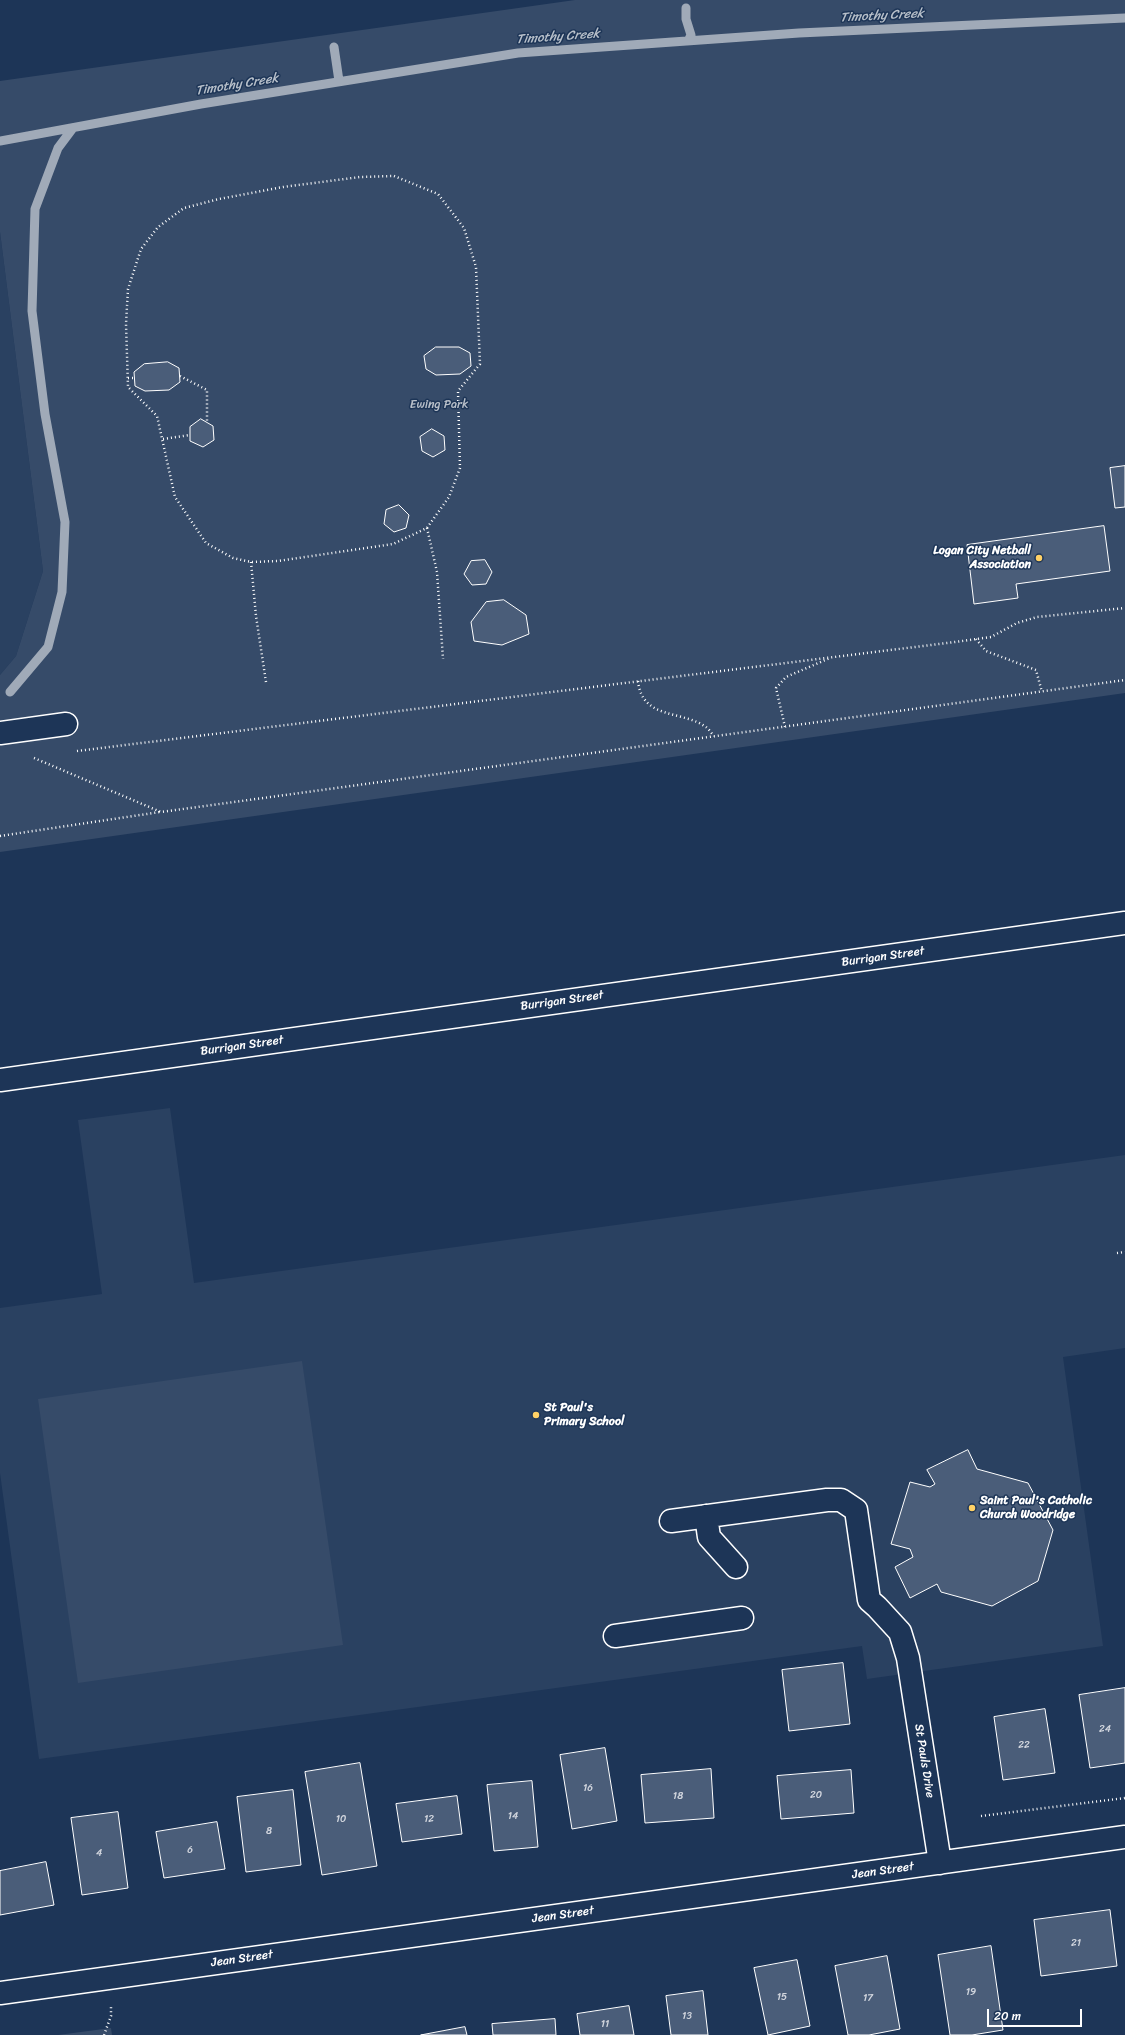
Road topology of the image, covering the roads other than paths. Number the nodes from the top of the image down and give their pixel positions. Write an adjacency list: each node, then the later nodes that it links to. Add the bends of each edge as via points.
1 (66, 724): 2 (street)
2 (0, 733)
3 (1125, 923): 4 (street, Burrigan Street)
4 (0, 1080)
5 (706, 1516): 6 (street, St Pauls Drive); 7 (street, via 709,1537); 11 (street, St Pauls Drive, via 827,1500 841,1500 856,1510 869,1600 900,1632 908,1658)
6 (670, 1521)
7 (736, 1567)
8 (742, 1618): 9 (street)
9 (615, 1636)
10 (1125, 1838): 11 (street, Jean Street)
11 (940, 1863): 12 (street, Jean Street)
12 (0, 1992)

